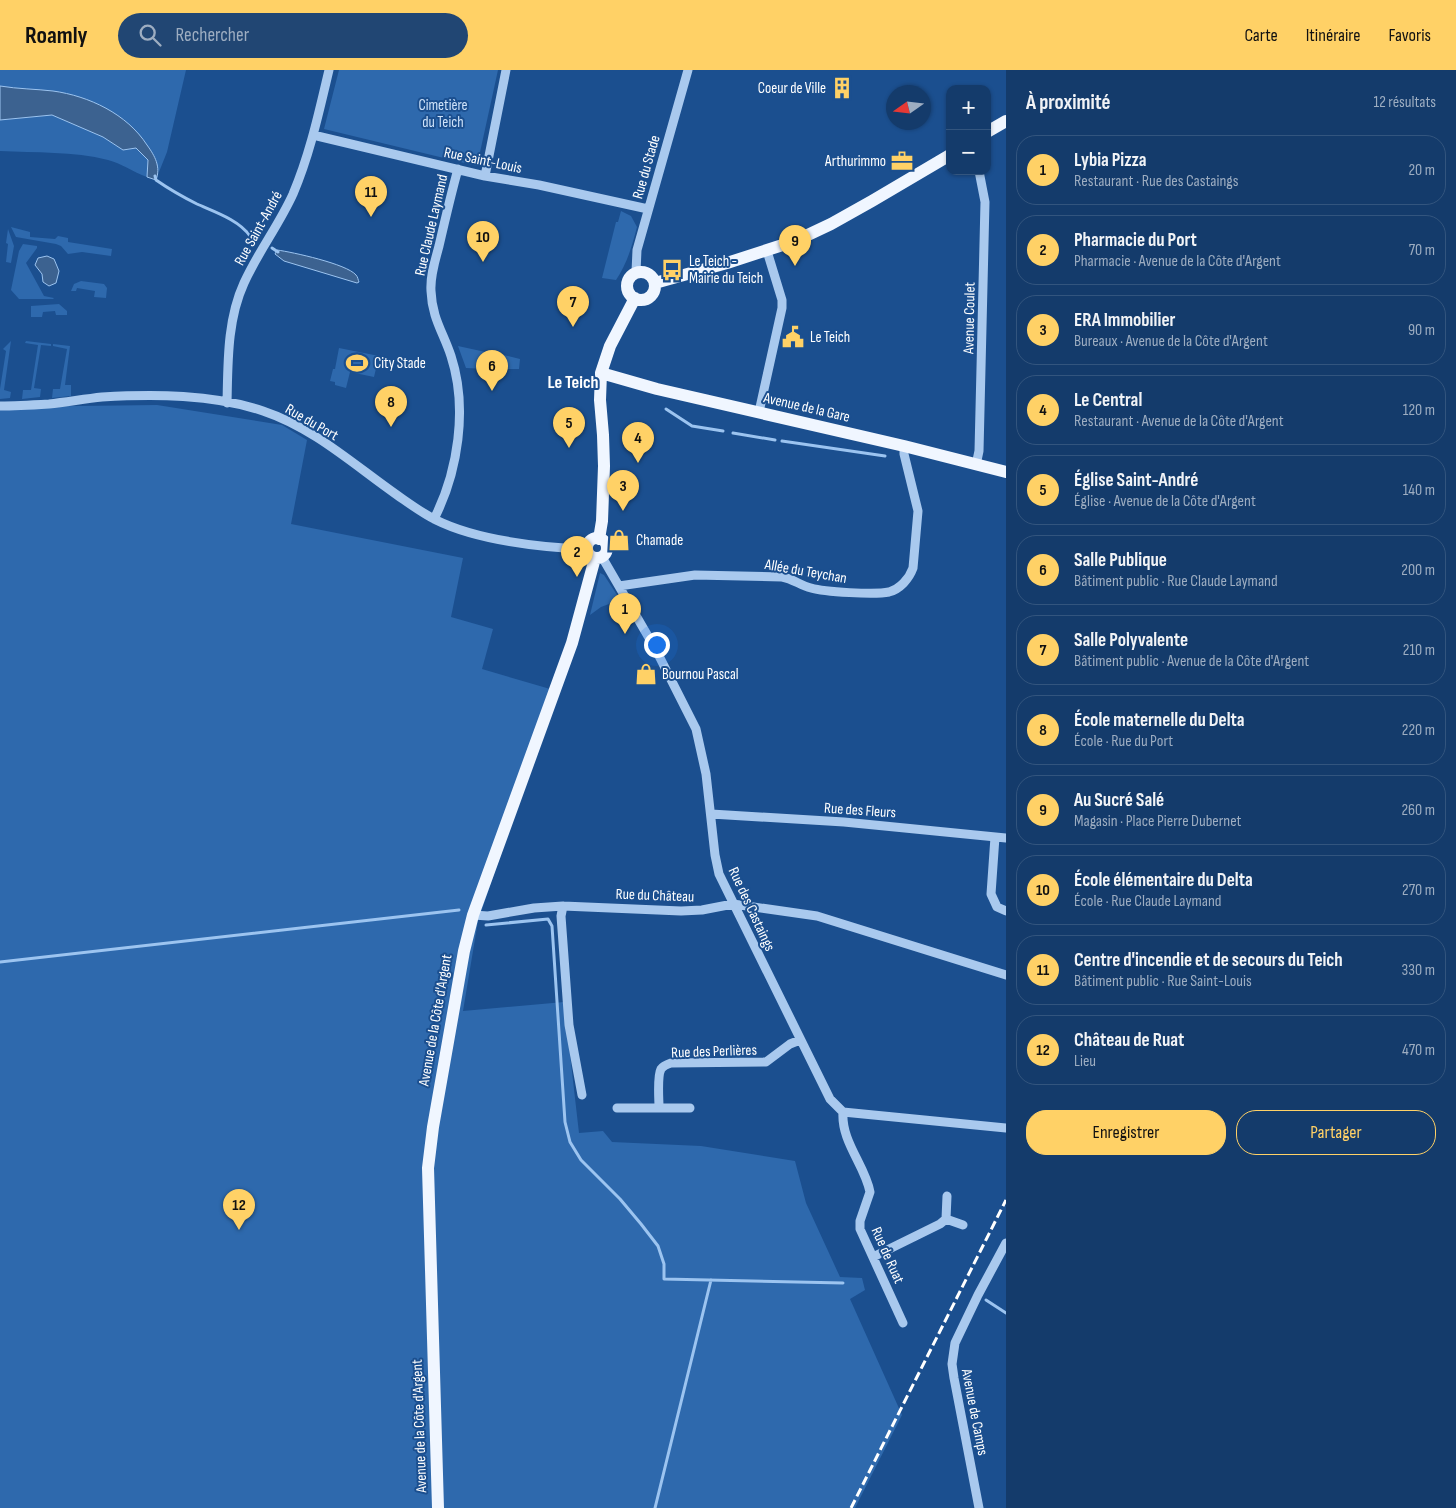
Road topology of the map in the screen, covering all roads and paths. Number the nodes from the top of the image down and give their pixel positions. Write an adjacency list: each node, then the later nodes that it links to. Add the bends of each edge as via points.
1 (329, 70): 6 (street, Rue Saint-André)
2 (506, 70): 10 (street)
3 (688, 70): 11 (street, Rue du Stade)
4 (1006, 121): 5 (main road)
5 (990, 130)
6 (313, 135): 8 (street, Rue Saint-Louis); 17 (street, Rue Saint-André, via 280,221 248,274 240,294 228,354)
7 (946, 157): 12 (main road, via 831,224)
8 (458, 168): 10 (street, Rue Saint-Louis); 23 (street, Rue Claude Laymand, via 433,271 431,292 434,316 455,368 459,440 447,488)
9 (980, 175): 21 (street, Avenue Coulet, via 984,218)
10 (485, 176): 11 (street, Rue Saint-Louis)
11 (648, 209): 13 (street, Rue du Stade, via 637,250)
12 (767, 251): 14 (main road); 19 (street, via 782,308)
13 (636, 272): 14 (main road, via 648,273); 15 (main road, via 629,278 627,287)
14 (655, 282): 15 (main road, via 654,292 648,298)
15 (635, 298): 16 (main road, via 610,346)
16 (601, 374): 19 (main road, Avenue de la Gare); 24 (main road, via 604,466)
17 (227, 403): 18 (street, Rue du Port, via 166,396); 23 (street, Rue du Port, via 264,412 312,434)
18 (0, 406)
19 (759, 412): 20 (main road, Avenue de la Gare)
20 (904, 446): 21 (main road, Avenue de la Gare); 26 (street, Allée du Teychan, via 918,511 913,568 897,588 878,593 842,592 812,589 782,577 711,574)
21 (976, 465): 22 (main road, Avenue de la Gare)
22 (1006, 472)
23 (434, 519): 25 (street, Rue du Port, via 469,532)
24 (599, 539): 25 (main road, via 591,541); 25 (main road, via 607,547 606,553)
25 (595, 555): 26 (street, Rue des Castaings); 33 (main road, Avenue de la Côte d'Argent, via 572,643)
26 (620, 586): 27 (street, Rue des Castaings, via 696,729)
27 (711, 814): 28 (street, Rue des Fleurs, via 844,822); 30 (street, Rue des Castaings, via 719,874)
28 (995, 837): 29 (street, Rue des Fleurs); 32 (street, via 991,894 997,908)
29 (1006, 838)
30 (733, 904): 31 (street, Rue du Château, via 681,912); 34 (street, Rue du Château, via 817,916); 35 (street, Rue des Castaings)
31 (563, 906): 33 (street, Rue du Château); 36 (street, via 560,916 569,1025)
32 (1006, 911)
33 (473, 915): 48 (main road, Avenue de la Côte d'Argent, via 464,951 428,1168)
34 (1006, 975)
35 (800, 1040): 37 (street, Rue des Perlières, via 766,1062 666,1065 659,1075); 40 (street, Rue des Castaings, via 830,1098)
36 (582, 1096)
37 (659, 1107): 38 (street); 39 (street)
38 (617, 1108)
39 (690, 1108)
40 (842, 1112): 41 (street); 46 (street, Rue de Ruat, via 842,1123 870,1192 860,1225)
41 (1006, 1128)
42 (947, 1196): 43 (street)
43 (946, 1219): 44 (street); 46 (street)
44 (964, 1225)
45 (1006, 1243): 49 (street, Avenue de Camps, via 960,1331 953,1353 954,1378)
46 (873, 1257): 47 (street, Rue de Ruat)
47 (903, 1323)
48 (438, 1508)
49 (979, 1508)

